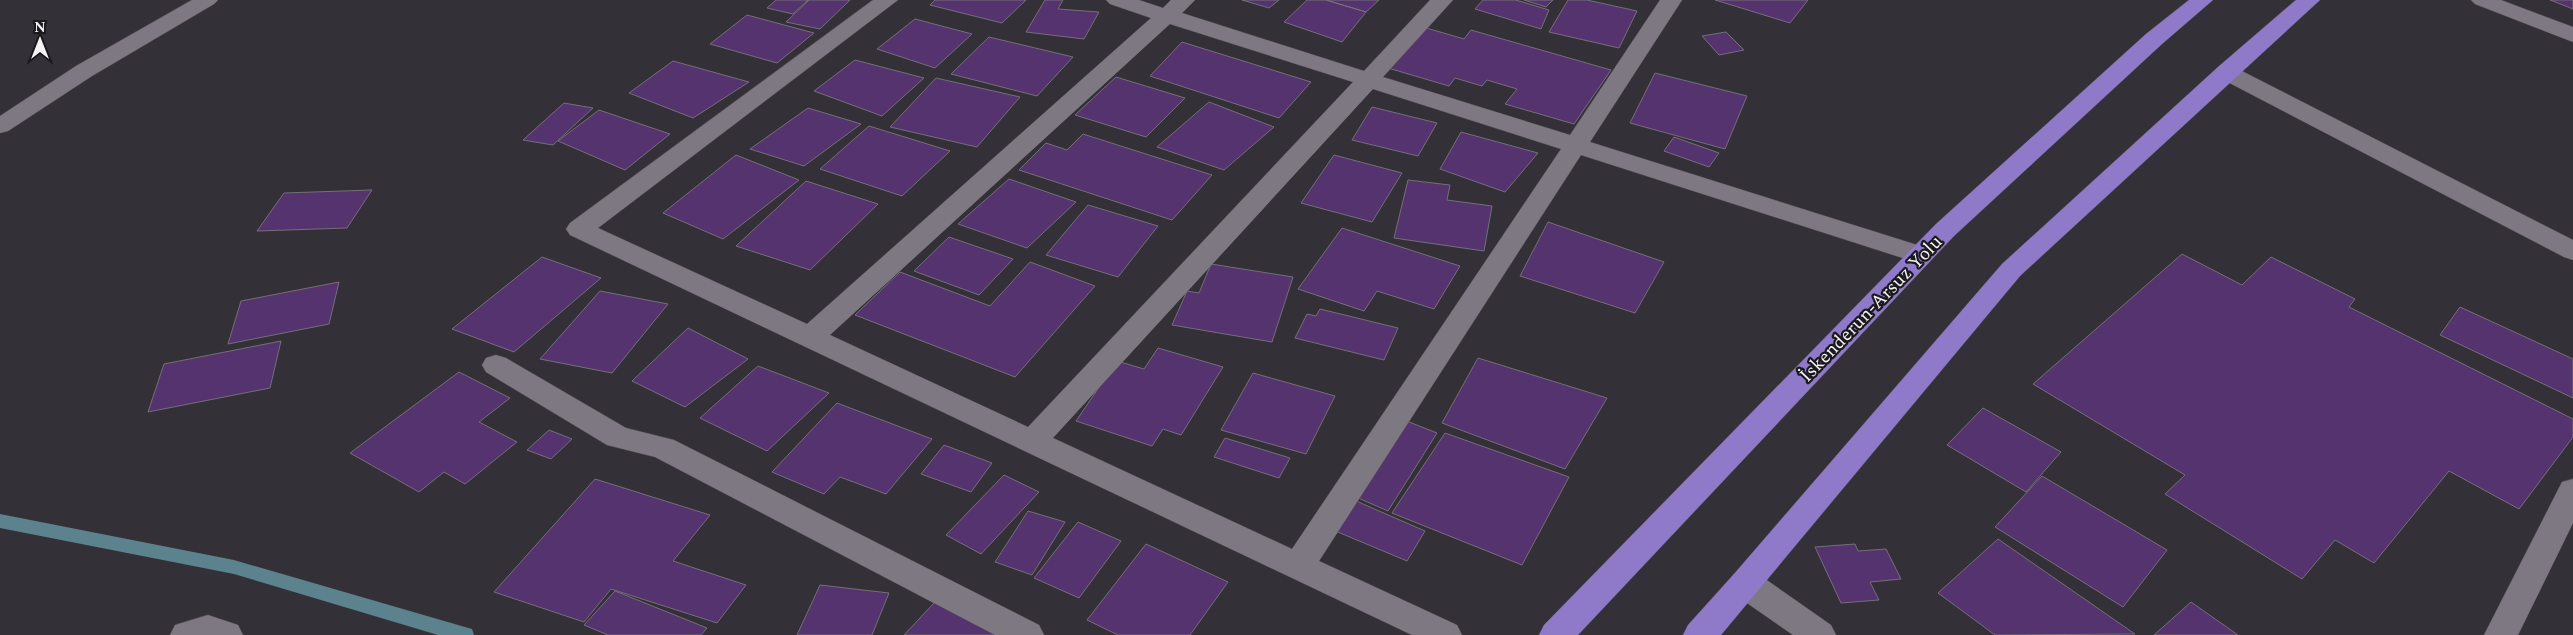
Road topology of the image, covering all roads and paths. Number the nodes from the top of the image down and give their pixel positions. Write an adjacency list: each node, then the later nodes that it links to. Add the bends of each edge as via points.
1 (207, 0): 13 (street)
2 (887, 0): 17 (street, via 579,229)
3 (1117, 0): 9 (street)
4 (1442, 0): 12 (street)
5 (1671, 0): 14 (street)
6 (2202, 0): 16 (main road, İskenderun-Arsuz Yolu, via 2140,52)
7 (2308, 0): 11 (main road)
8 (2482, 0): 10 (street)
9 (1175, 8): 12 (street); 17 (street)
10 (2573, 35)
11 (2226, 72): 15 (street); 22 (main road, via 2011,270)
12 (1368, 80): 14 (street); 19 (street)
13 (0, 126)
14 (1575, 145): 16 (street); 21 (street)
15 (2573, 251)
16 (1921, 255): 27 (main road, İskenderun-Arsuz Yolu)
17 (810, 337): 19 (street)
18 (496, 366): 25 (street, via 618,437 663,448)
19 (1032, 441): 21 (street)
20 (2573, 491): 30 (street)
21 (1299, 565): 26 (street)
22 (1746, 584): 28 (main road); 29 (street)
23 (187, 635): 24 (street, via 208,629)
24 (226, 635)
25 (1027, 635)
26 (1445, 635)
27 (1556, 635)
28 (1700, 635)
29 (1819, 635)
30 (2501, 635)

